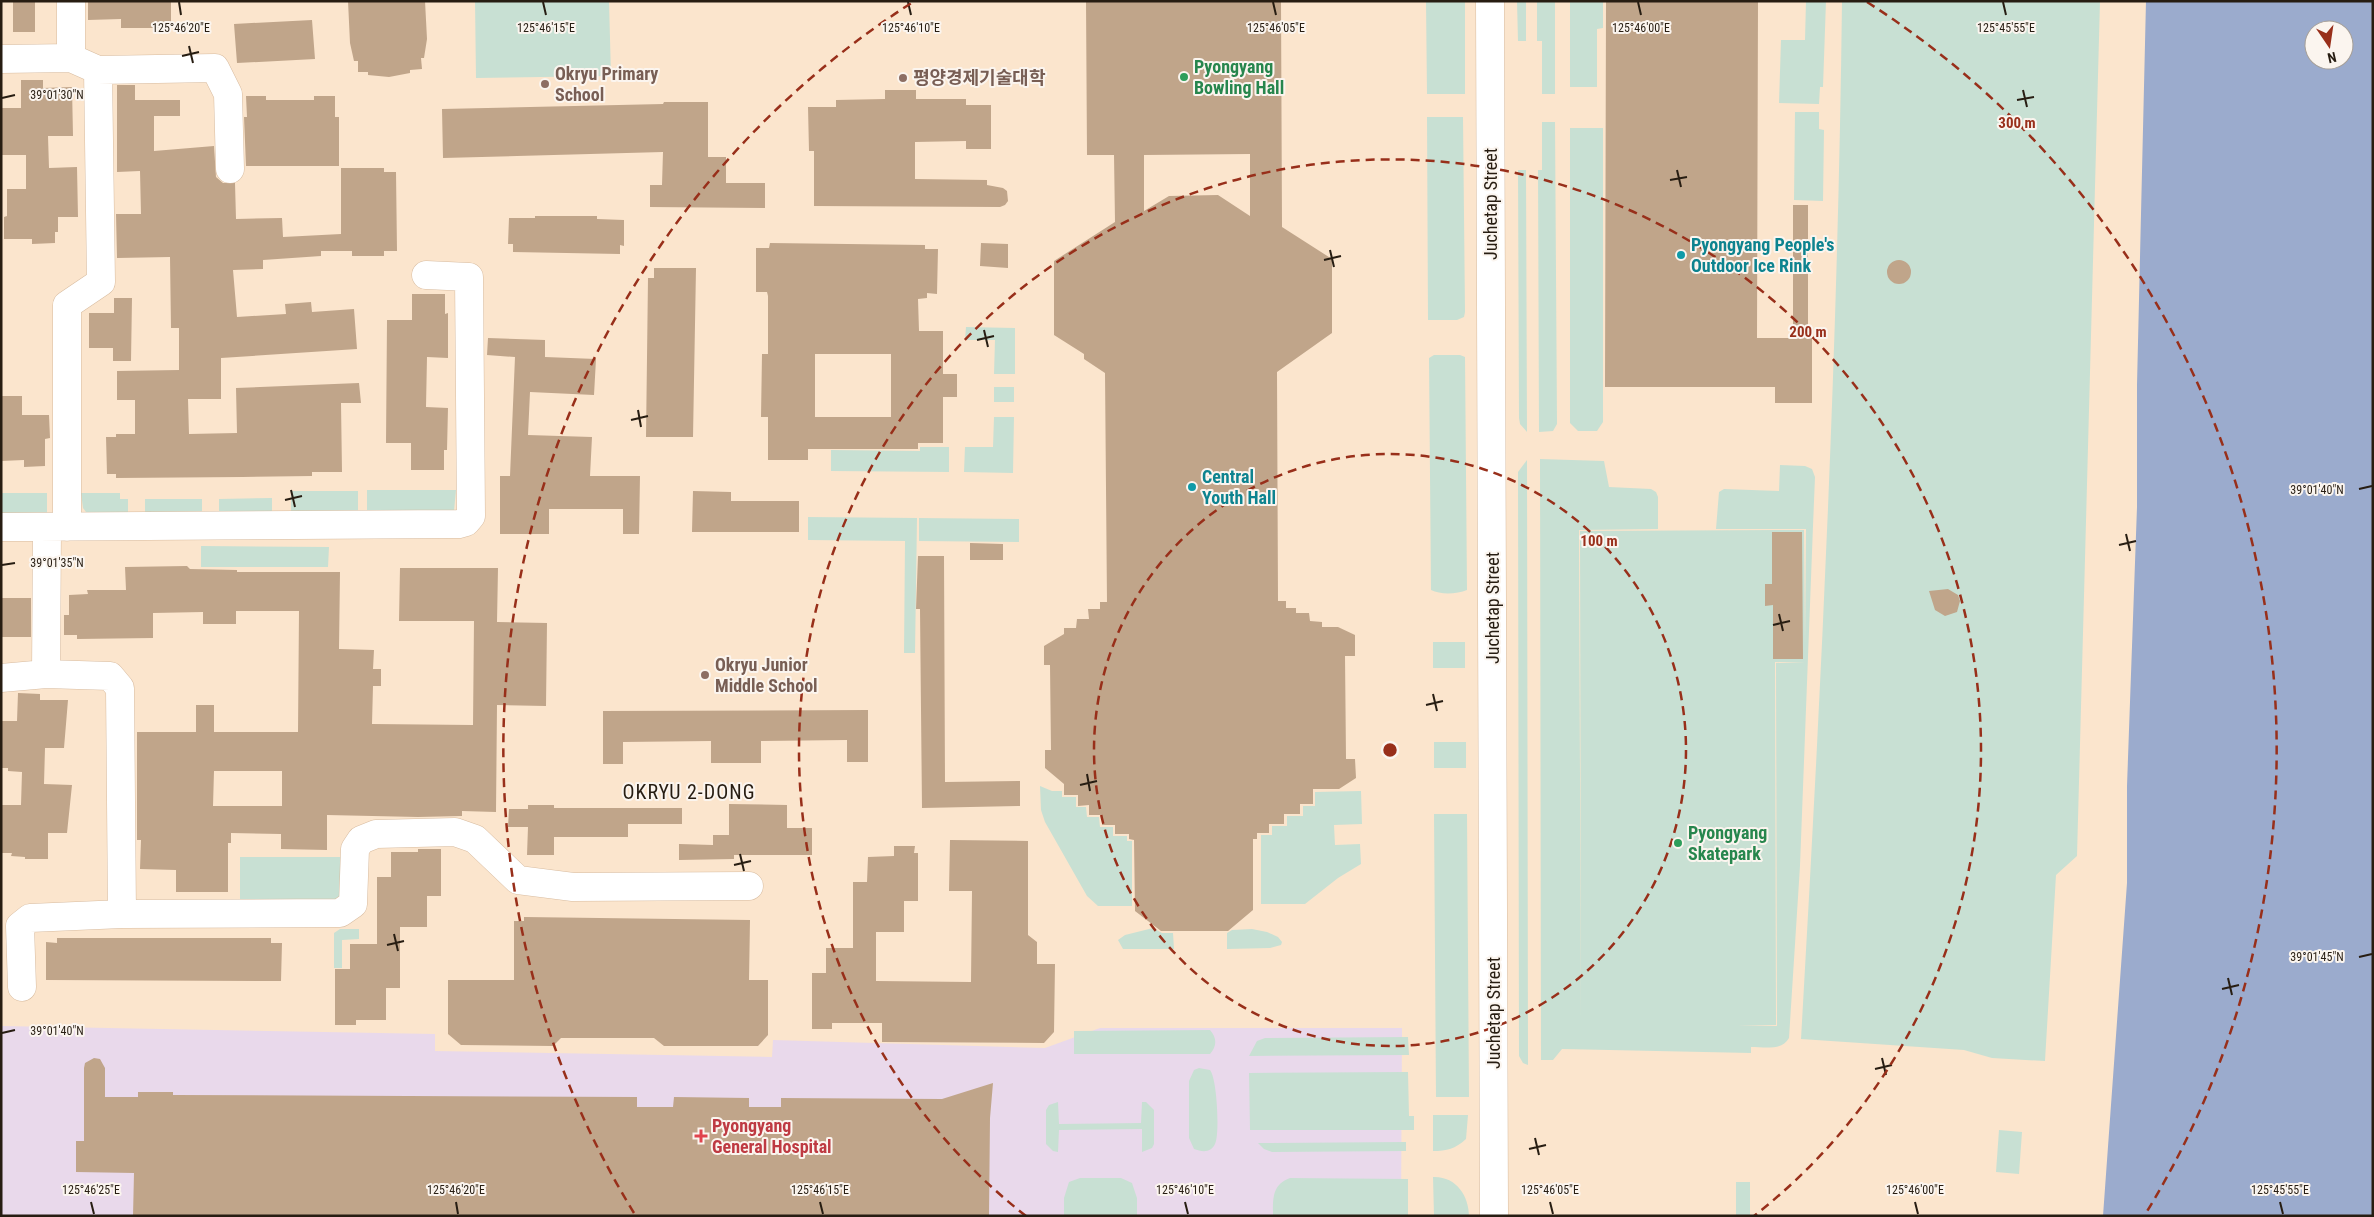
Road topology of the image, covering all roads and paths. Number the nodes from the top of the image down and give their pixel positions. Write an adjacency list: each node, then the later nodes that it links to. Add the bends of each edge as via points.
1 (71, 1): 3 (street)
2 (1490, 1): 15 (street, Juchetap Street)
3 (70, 58): 4 (street); 5 (street)
4 (1, 59)
5 (98, 70): 6 (street, via 215,68 228,94); 9 (street, via 101,282 67,305)
6 (230, 169)
7 (426, 276): 9 (street, via 469,276 472,481 471,516 466,522 360,526)
8 (1, 527): 9 (street)
9 (57, 527): 10 (street)
10 (46, 674): 11 (street); 13 (street, via 110,676 120,688)
11 (1, 678)
12 (749, 886): 13 (street, via 573,886 518,880 475,839 455,832 376,834 361,840 355,849 353,904 340,913)
13 (122, 914): 14 (street, via 30,918 20,926)
14 (22, 986)
15 (1494, 1216)

